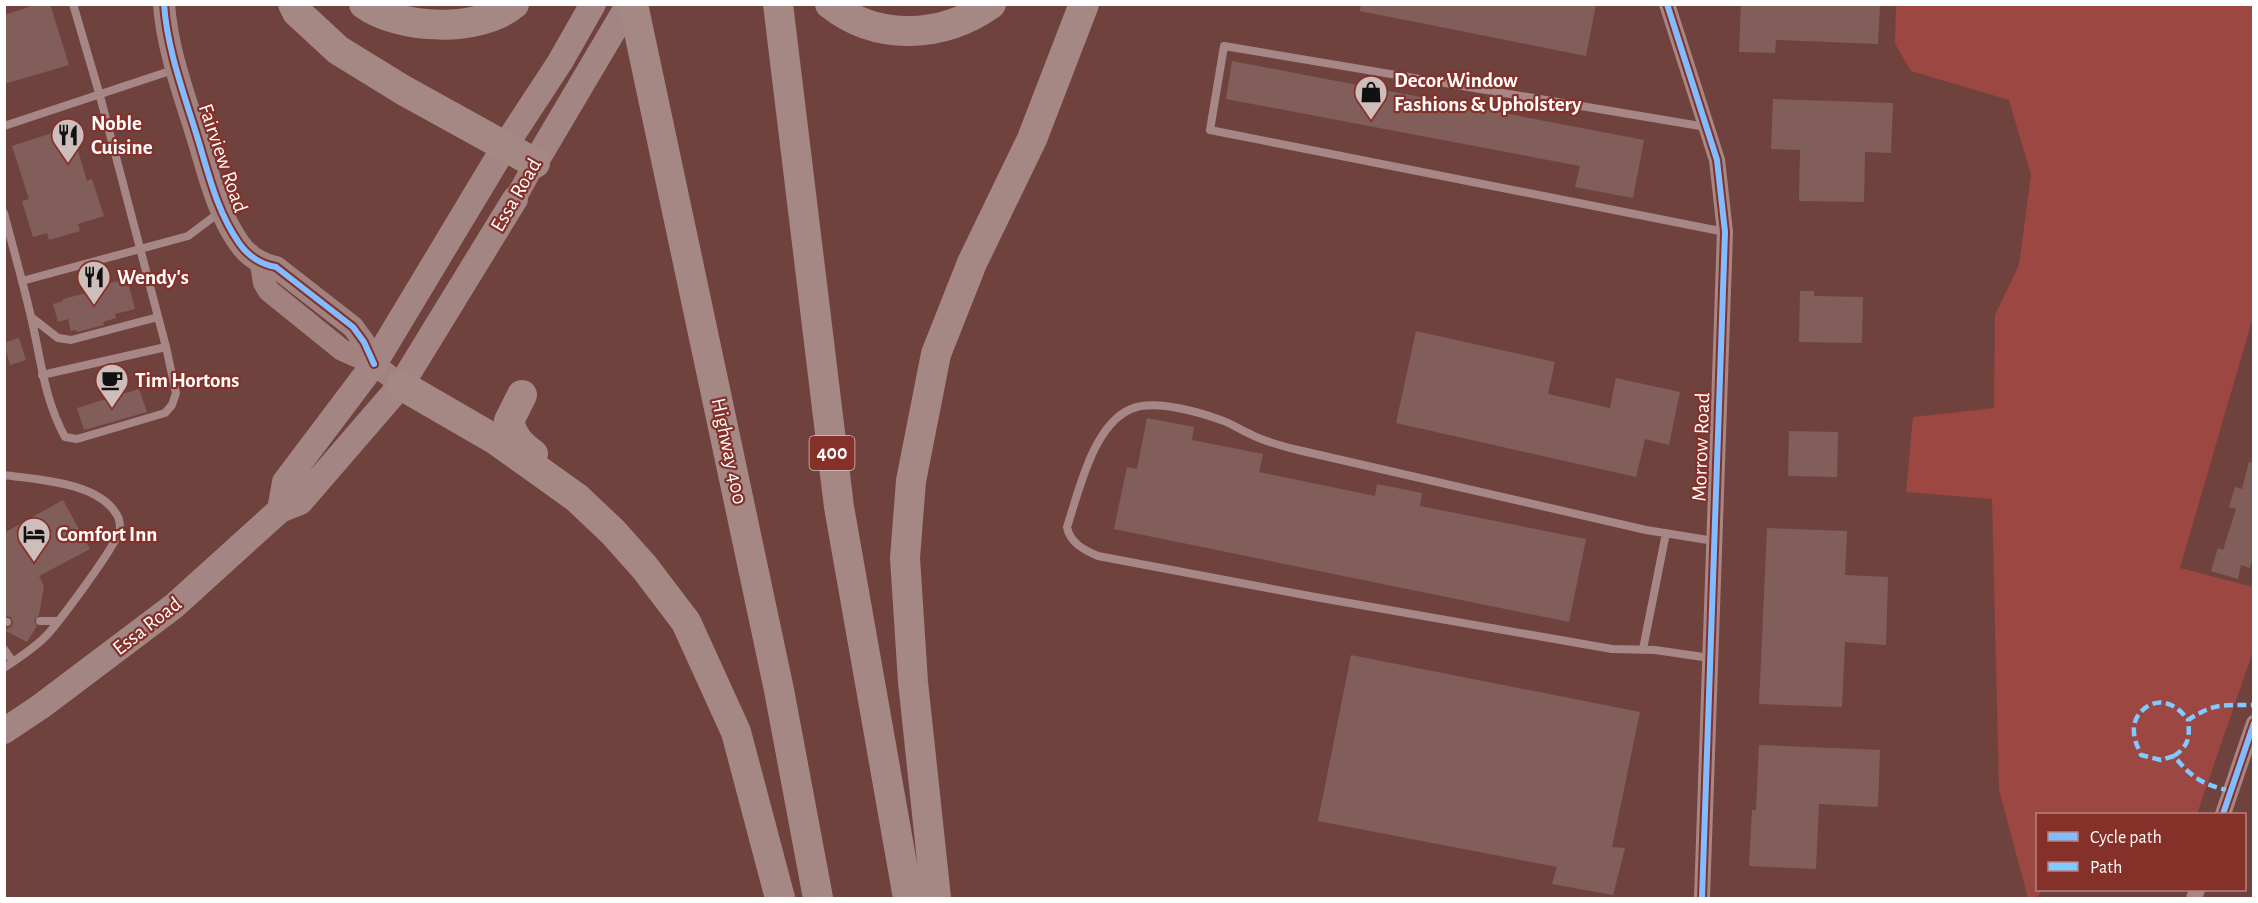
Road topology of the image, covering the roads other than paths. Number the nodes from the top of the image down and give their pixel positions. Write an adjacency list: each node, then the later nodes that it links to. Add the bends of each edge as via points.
1 (74, 4): 14 (lane)
2 (164, 4): 13 (street, Fairview Road)
3 (293, 4): 17 (highway, via 338,50)
4 (364, 4): 5 (highway, via 371,10 413,22 449,26 502,14)
5 (514, 4)
6 (593, 4): 17 (main road, Essa Road)
7 (778, 4): 49 (highway, 400, via 839,507)
8 (830, 4): 9 (highway, via 872,26 911,32 940,29 973,17)
9 (991, 4)
10 (1084, 4): 50 (highway, via 1032,139 972,263 936,354 911,481 905,558 913,682)
11 (1667, 4): 16 (street, Morrow Road)
12 (633, 8): 18 (main road, Essa Road); 48 (highway, Highway 400, via 777,679)
13 (176, 69): 14 (lane); 20 (street, Fairview Road)
14 (100, 96): 15 (lane); 23 (lane)
15 (4, 126)
16 (1706, 127): 22 (street, Morrow Road, via 1717,160); 22 (lane, via 1224,46 1210,130)
17 (505, 146): 18 (highway); 28 (main road, Essa Road)
18 (535, 163): 19 (street, Essa Road)
19 (514, 199): 30 (main road, Essa Road)
20 (220, 212): 23 (lane, via 188,236); 28 (street, Fairview Road, via 240,245 261,264 276,267 353,327)
21 (4, 213): 24 (lane)
22 (1725, 232): 36 (street, Morrow Road)
23 (141, 248): 24 (lane); 26 (lane)
24 (22, 281): 25 (lane)
25 (31, 317): 26 (lane, via 58,338 71,340); 29 (lane)
26 (159, 317): 27 (lane)
27 (166, 347): 29 (lane); 29 (lane, via 176,393 165,413 77,439 65,437 53,415)
28 (374, 364): 30 (street); 34 (main road, Essa Road, via 285,482)
29 (42, 375)
30 (401, 385): 33 (highway, via 496,440); 34 (main road, Essa Road, via 300,502)
31 (522, 395): 33 (highway, via 509,421 513,435 562,475)
32 (4, 475): 38 (lane, via 77,487 97,496 118,517 120,528 115,540)
33 (577, 498): 47 (highway, via 645,568 686,622 736,732)
34 (280, 510): 45 (main road, Essa Road, via 174,606)
35 (1665, 533): 36 (lane); 40 (lane); 40 (lane, via 1298,450 1270,443 1223,420 1148,405 1131,409 1112,423 1094,449 1067,527 1076,543 1098,556 1612,649)
36 (1714, 541): 41 (street, Morrow Road)
37 (40, 621): 38 (lane)
38 (58, 621): 42 (lane, via 46,636)
39 (4, 649): 42 (lane)
40 (1643, 649): 41 (lane)
41 (1710, 658): 51 (street, Morrow Road)
42 (13, 662): 43 (lane)
43 (4, 668)
44 (2252, 729): 46 (street)
45 (4, 731)
46 (2223, 813)
47 (780, 898)
48 (818, 898)
49 (908, 898)
50 (936, 898)
51 (1702, 898)

